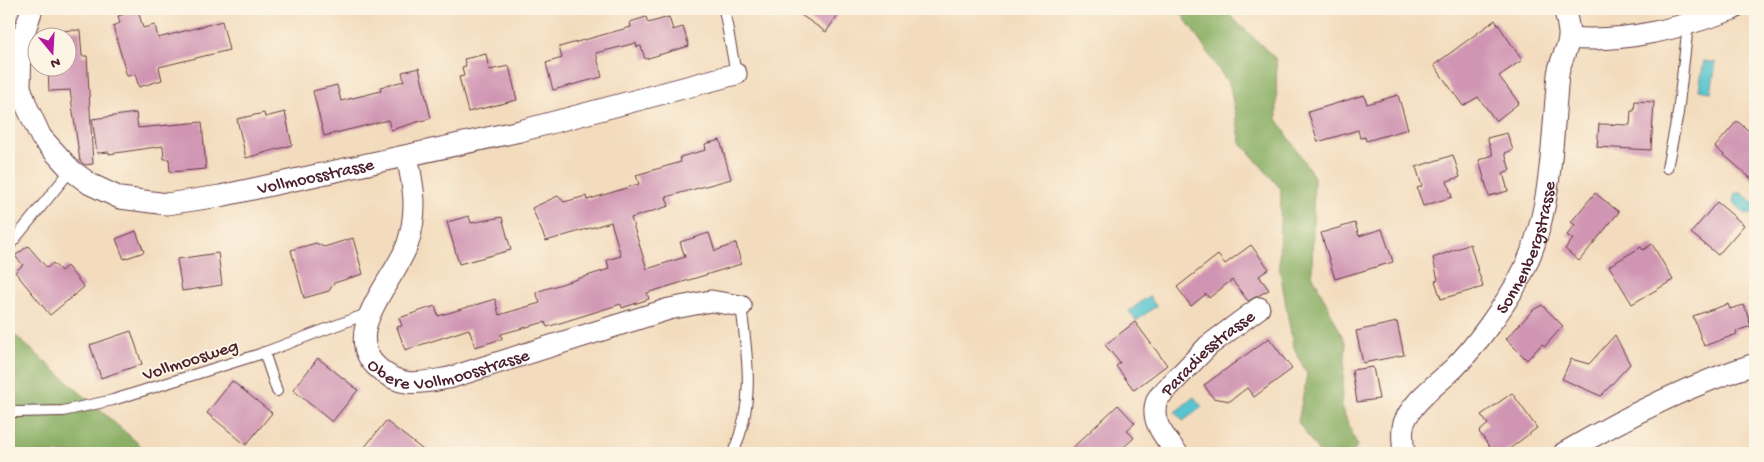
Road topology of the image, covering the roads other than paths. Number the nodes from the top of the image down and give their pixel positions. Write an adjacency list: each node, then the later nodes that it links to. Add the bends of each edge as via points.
1 (32, 9): 10 (street, Vollmoosstrasse, via 21,42 20,87 41,137)
2 (724, 9): 7 (lane)
3 (1565, 9): 6 (street, Sonnenbergstrasse)
4 (1733, 9): 5 (street)
5 (1688, 25): 6 (street, via 1622,38); 9 (lane)
6 (1569, 38): 21 (street, Sonnenbergstrasse, via 1558,72 1545,210 1527,261 1500,309 1456,366 1420,400 1404,423)
7 (736, 74): 8 (street, Vollmoosstrasse, via 520,131)
8 (407, 156): 10 (street, Vollmoosstrasse, via 220,196 167,204 120,198 90,184); 14 (street, Obere Vollmoosstrasse, via 415,194 414,216 407,245)
9 (1668, 168)
10 (71, 170): 11 (lane)
11 (9, 246)
12 (741, 306): 14 (street, Obere Vollmoosstrasse, via 711,301 669,309 449,378 420,383 402,383 371,361 364,339); 20 (lane, via 749,383 747,412)
13 (1259, 308): 19 (street, Paradiesstrasse, via 1208,346 1158,398 1154,416)
14 (370, 313): 15 (lane, Vollmoosweg)
15 (264, 352): 17 (lane); 18 (lane, Vollmoosweg, via 112,400 63,410)
16 (1755, 364): 22 (street, via 1718,375 1636,413)
17 (277, 391)
18 (15, 412)
19 (1170, 448)
20 (733, 453)
21 (1404, 453)
22 (1564, 453)

